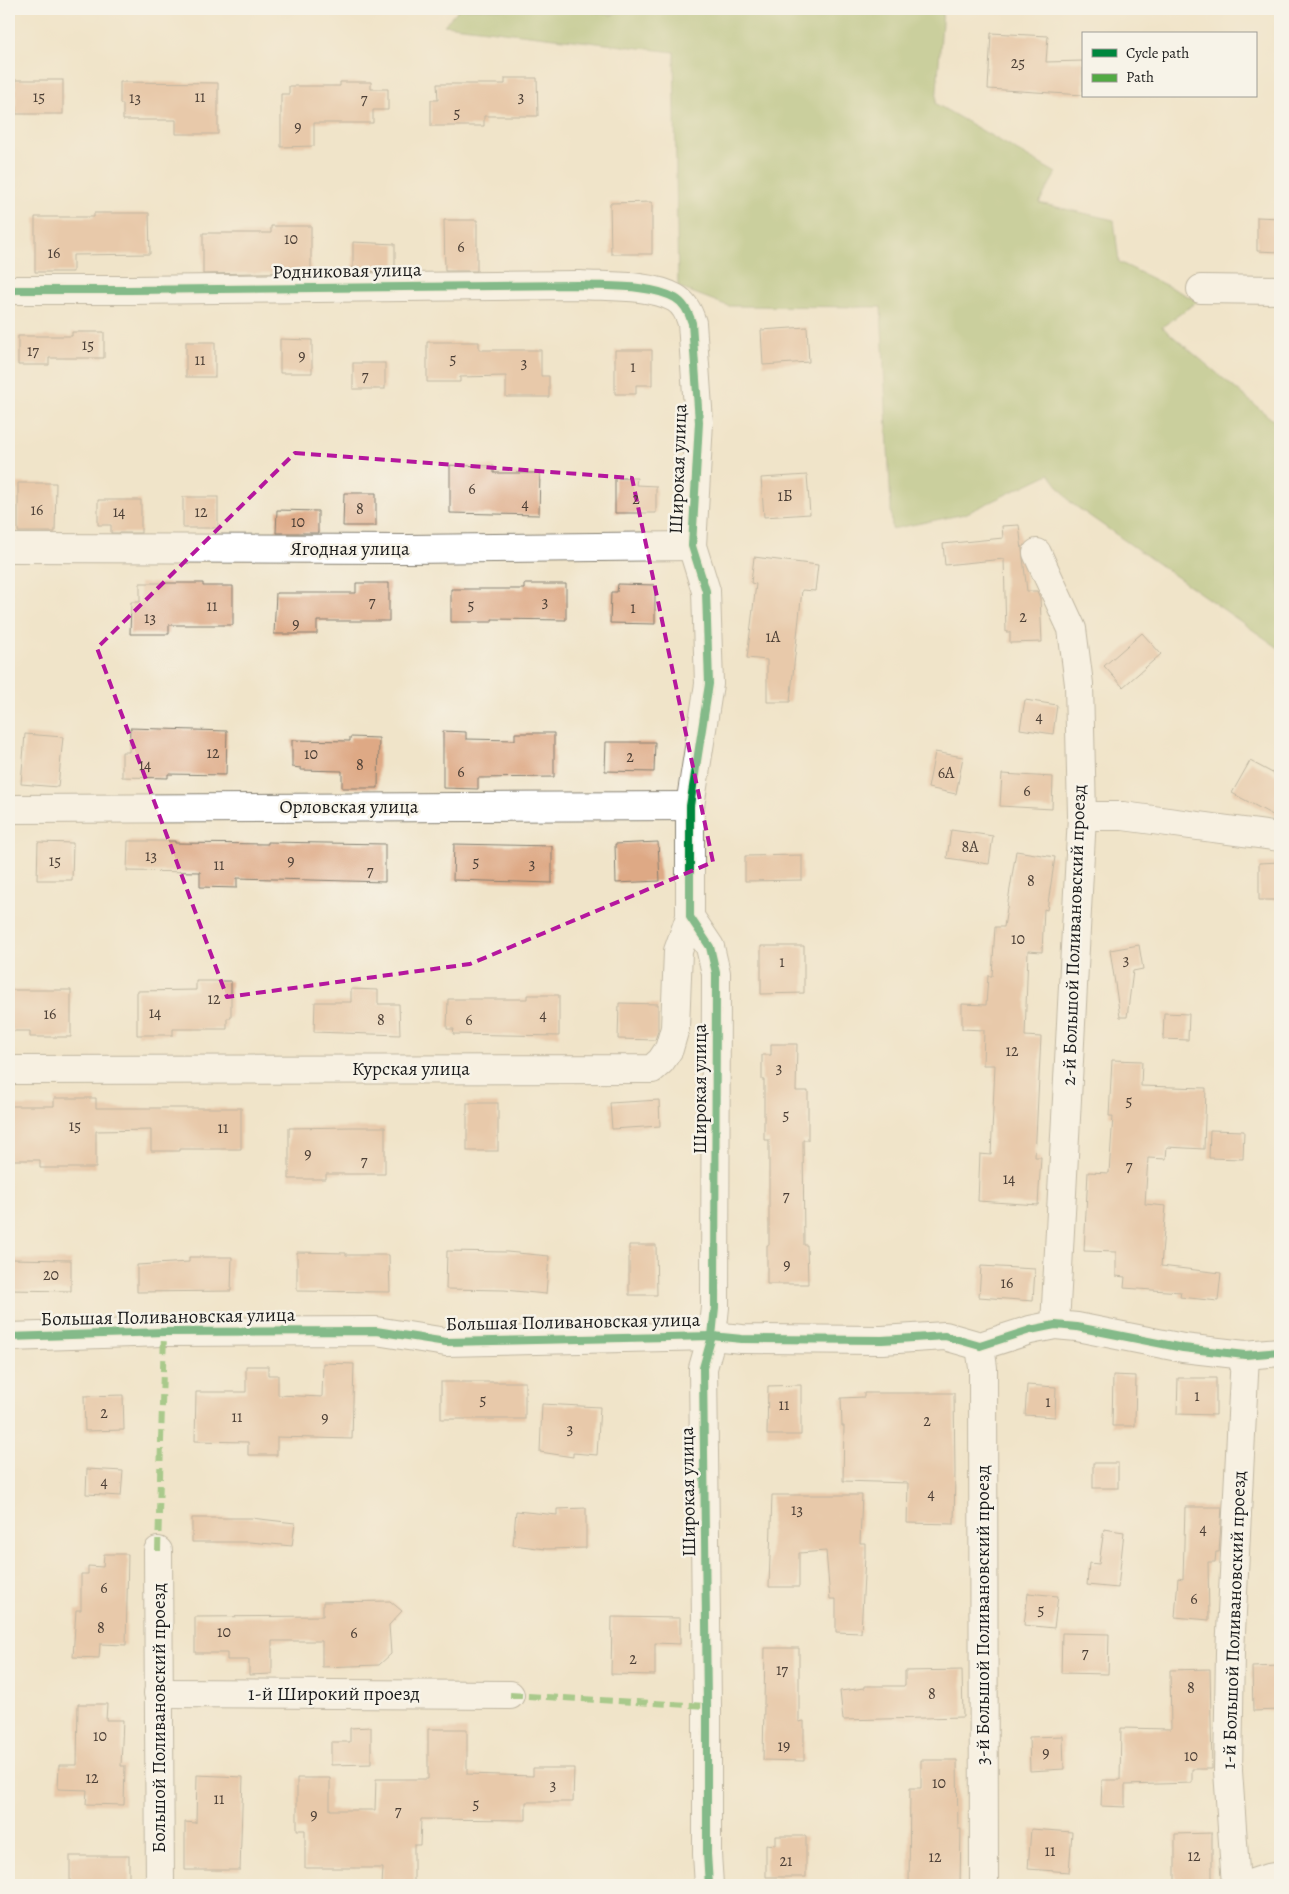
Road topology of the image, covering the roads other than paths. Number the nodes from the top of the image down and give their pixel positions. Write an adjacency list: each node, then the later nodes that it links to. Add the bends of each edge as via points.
1 (1201, 289): 3 (street)
2 (9, 290): 4 (street, Родниковая улица, via 579,285 646,289 675,298)
3 (1280, 290)
4 (682, 304): 5 (street, Широкая улица, via 692,323 699,422)
5 (692, 546): 6 (street, Ягодная улица); 8 (street, Широкая улица, via 706,591 709,684)
6 (9, 548)
7 (1038, 553): 10 (street, 2-й Большой Поливановский проезд, via 1072,628 1079,684)
8 (690, 806): 9 (street, Орловская улица); 12 (street, Широкая улица)
9 (9, 809)
10 (1082, 816): 11 (street, via 1123,816); 14 (street, 2-й Большой Поливановский проезд)
11 (1280, 837)
12 (690, 917): 13 (street, Курская улица, via 678,951 675,1028 669,1050 652,1069); 15 (street, Широкая улица, via 710,948 716,973 715,1307)
13 (9, 1070)
14 (1055, 1325): 17 (street); 19 (street, via 1183,1348)
15 (712, 1336): 16 (street, Большая Поливановская улица, via 446,1342 376,1331); 17 (street, Большая Поливановская улица, via 882,1340 945,1336); 25 (street, Широкая улица, via 703,1368 707,1854)
16 (9, 1337)
17 (980, 1346): 26 (street, 3-й Большой Поливановский проезд, via 984,1368)
18 (1280, 1352): 19 (street)
19 (1245, 1355): 27 (street, 1-й Большой Поливановский проезд, via 1230,1652 1228,1771)
20 (158, 1551): 21 (street, Большой Поливановский проезд)
21 (158, 1694): 22 (street, 1-й Широкий проезд); 24 (street, Большой Поливановский проезд)
22 (510, 1695)
23 (1280, 1876): 28 (street)
24 (160, 1885)
25 (710, 1885)
26 (984, 1885)
27 (1236, 1885)
28 (1247, 1885)

